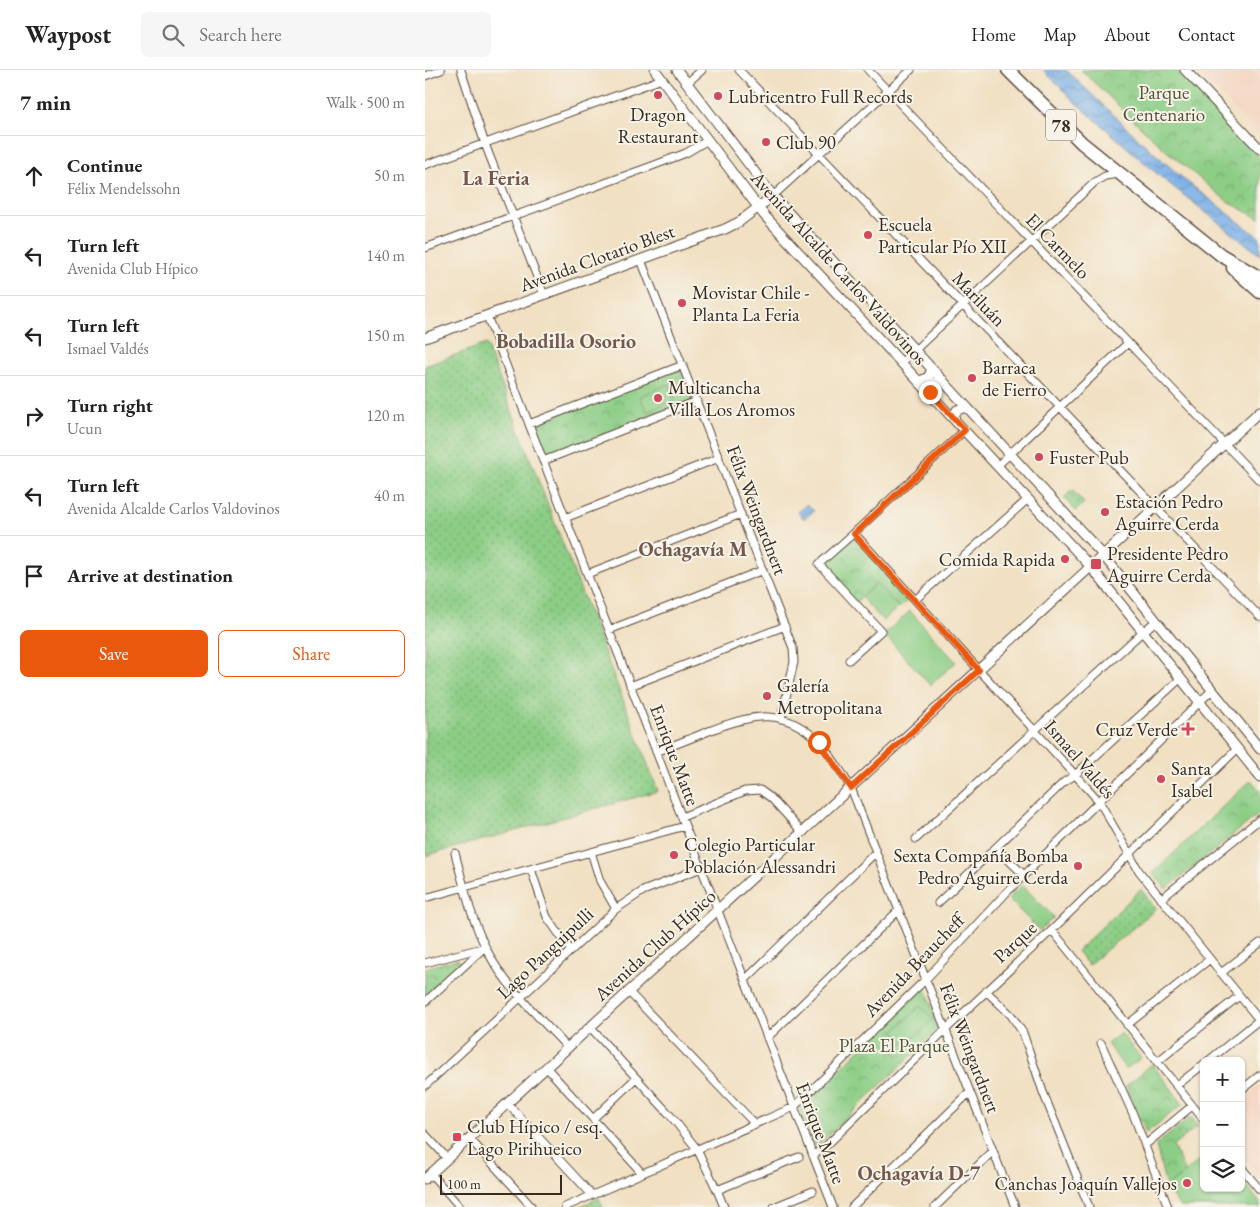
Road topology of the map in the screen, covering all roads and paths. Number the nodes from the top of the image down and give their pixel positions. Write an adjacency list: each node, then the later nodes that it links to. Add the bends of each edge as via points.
1 (441, 70): 11 (street)
2 (461, 70): 18 (street)
3 (655, 70): 12 (main road, Avenida Alcalde Carlos Valdovinos)
4 (677, 70): 13 (main road, Avenida Alcalde Carlos Valdovinos)
5 (702, 70): 13 (street)
6 (739, 70): 21 (street, Mariluán)
7 (868, 70): 14 (street, El Carmelo)
8 (911, 70): 14 (street)
9 (1008, 70): 23 (highway, 78, via 1065,129)
10 (1185, 70): 19 (main road)
11 (425, 76)
12 (662, 79): 15 (main road, Avenida Alcalde Carlos Valdovinos); 18 (street)
13 (687, 83): 15 (main road); 17 (main road, Avenida Alcalde Carlos Valdovinos)
14 (888, 91): 21 (street); 29 (street, El Carmelo)
15 (674, 95): 16 (main road, Avenida Alcalde Carlos Valdovinos)
16 (708, 140): 20 (main road, Avenida Alcalde Carlos Valdovinos); 26 (street, via 685,153)
17 (730, 141): 20 (main road); 24 (main road, Avenida Alcalde Carlos Valdovinos)
18 (485, 144): 22 (street); 26 (street)
19 (1260, 149)
20 (716, 150): 25 (main road, Avenida Alcalde Carlos Valdovinos)
21 (819, 154): 24 (street); 38 (street, Mariluán)
22 (425, 165)
23 (1119, 174): 29 (street, via 1105,176 1095,182); 31 (highway, 78)
24 (773, 196): 25 (main road, Avenida Clotario Blest); 27 (main road, Avenida Alcalde Carlos Valdovinos)
25 (758, 207): 28 (main road, Avenida Alcalde Carlos Valdovinos); 32 (main road, Avenida Clotario Blest, via 725,229)
26 (513, 216): 30 (street); 37 (street)
27 (794, 218): 28 (main road); 33 (main road, Avenida Alcalde Carlos Valdovinos)
28 (780, 230): 35 (main road, Avenida Alcalde Carlos Valdovinos)
29 (1031, 241): 38 (street); 41 (street, El Carmelo)
30 (425, 248)
31 (1221, 255): 34 (highway, 78); 36 (highway, 78)
32 (641, 260): 37 (main road, Avenida Clotario Blest); 44 (street, Félix Weingardnert)
33 (843, 272): 35 (main road); 42 (main road, Avenida Alcalde Carlos Valdovinos)
34 (1260, 278)
35 (830, 284): 43 (main road, Avenida Alcalde Carlos Valdovinos)
36 (1260, 292)
37 (544, 295): 39 (main road, Avenida Clotario Blest)
38 (963, 306): 42 (street); 53 (street, Mariluán)
39 (487, 316): 40 (main road, Avenida Clotario Blest); 56 (street, Enrique Matte)
40 (425, 338)
41 (1128, 343): 53 (street); 58 (street, El Carmelo)
42 (915, 350): 43 (street); 45 (main road, Avenida Alcalde Carlos Valdovinos)
43 (902, 362): 47 (main road, Avenida Alcalde Carlos Valdovinos)
44 (683, 365): 50 (street, Félix Weingardnert); 56 (street)
45 (932, 369): 46 (main road, Avenida Alcalde Carlos Valdovinos); 47 (main road, via 928,378)
46 (943, 380): 48 (main road, via 933,383); 49 (main road, Avenida Alcalde Carlos Valdovinos)
47 (919, 381): 48 (main road, Avenida Alcalde Carlos Valdovinos)
48 (930, 392): 51 (main road, Avenida Alcalde Carlos Valdovinos)
49 (956, 395): 51 (main road, via 955,403); 52 (main road, Avenida Alcalde Carlos Valdovinos)
50 (697, 401): 60 (street, Félix Weingardnert); 61 (street)
51 (943, 407): 55 (main road, Avenida Alcalde Carlos Valdovinos)
52 (967, 407): 55 (main road, via 957,410); 59 (main road, Avenida Alcalde Carlos Valdovinos)
53 (1060, 407): 59 (street); 68 (street, Mariluán)
54 (1260, 411): 58 (main road, Avenida Club Hípico)
55 (955, 420): 57 (main road, Avenida Alcalde Carlos Valdovinos)
56 (529, 424): 61 (street, Enrique Matte)
57 (965, 430): 62 (main road, Avenida Alcalde Carlos Valdovinos); 72 (street)
58 (1224, 444): 63 (street, El Carmelo); 68 (main road, Avenida Club Hípico)
59 (1010, 454): 62 (street); 64 (main road, Avenida Alcalde Carlos Valdovinos)
60 (719, 458): 69 (street, Félix Weingardnert); 70 (street)
61 (543, 461): 70 (street, Enrique Matte)
62 (997, 466): 65 (main road, Avenida Alcalde Carlos Valdovinos)
63 (1260, 481)
64 (1050, 498): 66 (main road, Avenida Alcalde Carlos Valdovinos); 67 (main road, via 1046,507)
65 (1028, 499): 67 (main road, Avenida Alcalde Carlos Valdovinos); 77 (street)
66 (1059, 507): 71 (main road, via 1048,512); 73 (main road, Avenida Alcalde Carlos Valdovinos)
67 (1036, 508): 71 (main road, Avenida Alcalde Carlos Valdovinos)
68 (1155, 508): 73 (main road, Avenida Club Hípico); 78 (street, Mariluán)
69 (741, 514): 75 (street, Félix Weingardnert); 76 (street)
70 (565, 518): 76 (street, Enrique Matte)
71 (1048, 521): 74 (main road, Avenida Alcalde Carlos Valdovinos)
72 (854, 534): 77 (street, Ismael Valdés); 83 (street, via 819,564 881,631)
73 (1103, 555): 74 (main road, Avenida Club Hípico); 79 (main road, Avenida Alcalde Carlos Valdovinos)
74 (1091, 567): 82 (main road, Avenida Alcalde Carlos Valdovinos); 84 (main road, Avenida Club Hípico)
75 (763, 570): 80 (street, Félix Weingardnert); 81 (street)
76 (587, 574): 81 (street, Enrique Matte)
77 (915, 600): 84 (street, Ismael Valdés)
78 (1260, 617)
79 (1156, 621): 82 (street); 87 (main road, Avenida Alcalde Carlos Valdovinos)
80 (785, 626): 86 (street); 89 (street, Félix Weingardnert, via 795,657)
81 (609, 630): 86 (street, Enrique Matte)
82 (1142, 631): 85 (main road, Avenida Alcalde Carlos Valdovinos); 90 (street)
83 (849, 660)
84 (979, 670): 90 (street, Ismael Valdés); 97 (main road, Avenida Club Hípico)
85 (1180, 679): 88 (main road, Avenida Alcalde Carlos Valdovinos); 95 (street)
86 (630, 686): 93 (street, Enrique Matte)
87 (1212, 690): 88 (street, Avenida Beaucheff); 92 (main road, Avenida Alcalde Carlos Valdovinos)
88 (1200, 703): 91 (main road, Avenida Alcalde Carlos Valdovinos); 98 (street, Avenida Beaucheff)
89 (781, 719): 93 (street, via 766,716 746,718); 97 (street, Félix Weingardnert, via 800,727 819,742)
90 (1035, 731): 95 (street, Ismael Valdés); 103 (street)
91 (1237, 749): 94 (main road, Avenida Alcalde Carlos Valdovinos); 108 (street, Parque)
92 (1260, 749)
93 (656, 752): 99 (street, Enrique Matte)
94 (1257, 767): 96 (main road, Avenida Alcalde Carlos Valdovinos)
95 (1075, 775): 98 (street, Ismael Valdés); 104 (street)
96 (1260, 778)
97 (851, 788): 102 (main road, Avenida Club Hípico); 106 (street, Félix Weingardnert)
98 (1099, 801): 108 (street, Ismael Valdés); 111 (street, Avenida Beaucheff)
99 (681, 817): 101 (street, Enrique Matte); 102 (street, via 745,791 760,790)
100 (1260, 819): 114 (street)
101 (685, 826): 105 (street); 109 (street, Enrique Matte)
102 (803, 833): 118 (main road, Avenida Club Hípico)
103 (916, 839)
104 (996, 848): 111 (street); 115 (street)
105 (591, 852): 110 (street); 116 (street, via 599,881)
106 (876, 852): 117 (street, Félix Weingardnert); 127 (street)
107 (455, 853): 112 (street)
108 (1129, 855): 114 (street, Ismael Valdés); 119 (street, Parque)
109 (701, 868): 116 (street, Lago Panguipulli, via 643,891); 118 (street, Enrique Matte)
110 (531, 869): 112 (street); 122 (street, via 547,917)
111 (1024, 875): 126 (street, Avenida Beaucheff)
112 (464, 887): 113 (street); 121 (street)
113 (425, 898)
114 (1161, 899): 123 (street, Ismael Valdés)
115 (938, 903)
116 (616, 910): 122 (street, Lago Panguipulli)
117 (899, 910): 126 (street, Félix Weingardnert); 137 (street)
118 (718, 911): 127 (street, Enrique Matte); 128 (main road, Avenida Club Hípico)
119 (1052, 930): 129 (street, Parque); 134 (street)
120 (1260, 943): 125 (street)
121 (485, 947): 124 (street); 131 (street, via 497,968); 132 (street)
122 (571, 951): 131 (street, Lago Panguipulli)
123 (1210, 959): 125 (street, Ismael Valdés); 134 (street)
124 (425, 963)
125 (1221, 973): 130 (street, Ismael Valdés)
126 (926, 979): 136 (street, Félix Weingardnert); 154 (street, Avenida Beaucheff)
127 (745, 980): 137 (street, Enrique Matte)
128 (628, 991): 135 (main road, Avenida Club Hípico); 157 (street)
129 (986, 991): 136 (street, Parque); 151 (street, via 1011,1015 1023,1033)
130 (1239, 996): 133 (street, Ismael Valdés); 141 (street)
131 (522, 997): 139 (street); 146 (street, Lago Panguipulli)
132 (425, 1002)
133 (1259, 1021): 140 (street)
134 (1127, 1024): 141 (street)
135 (590, 1027): 139 (main road, Avenida Club Hípico); 145 (street)
136 (945, 1029): 150 (street, Félix Weingardnert); 164 (street, Parque)
137 (767, 1038): 154 (street, Enrique Matte)
138 (1101, 1043): 160 (street)
139 (567, 1048): 142 (main road, Avenida Club Hípico)
140 (1213, 1057)
141 (1157, 1062): 148 (street)
142 (546, 1067): 152 (main road, Avenida Club Hípico); 156 (street)
143 (1200, 1067): 148 (street)
144 (1260, 1075): 149 (street)
145 (637, 1078): 156 (street); 161 (street)
146 (425, 1086)
147 (1050, 1086): 151 (street)
148 (1176, 1086): 153 (street)
149 (1245, 1087)
150 (970, 1092): 162 (street, Félix Weingardnert); 179 (street)
151 (1043, 1092): 182 (street)
152 (507, 1103): 159 (main road, Avenida Club Hípico); 172 (street)
153 (1192, 1106): 155 (street); 160 (street)
154 (794, 1107): 157 (street, Avenida Beaucheff); 164 (street, Enrique Matte)
155 (1200, 1115)
156 (593, 1119): 167 (street)
157 (755, 1124): 161 (street, Avenida Beaucheff)
158 (425, 1134): 165 (street)
159 (469, 1138): 165 (main road, Avenida Club Hípico); 174 (street)
160 (1145, 1145): 183 (street)
161 (697, 1149): 167 (street, Avenida Beaucheff); 169 (street)
162 (993, 1151): 180 (street); 181 (street, Félix Weingardnert)
163 (799, 1156): 169 (street)
164 (813, 1156): 178 (street, Enrique Matte)
165 (447, 1158): 168 (main road, Avenida Club Hípico)
166 (1245, 1172): 171 (street)
167 (642, 1173): 172 (street, Avenida Beaucheff)
168 (428, 1176): 173 (street)
169 (717, 1190): 176 (street)
170 (813, 1190): 177 (street)
171 (1260, 1190)
172 (592, 1195): 175 (street, Avenida Beaucheff)
173 (460, 1207)
174 (532, 1207)
175 (565, 1207)
176 (724, 1207)
177 (773, 1207)
178 (833, 1207)
179 (852, 1207)
180 (935, 1207)
181 (1015, 1207)
182 (1089, 1207)
183 (1168, 1207)

